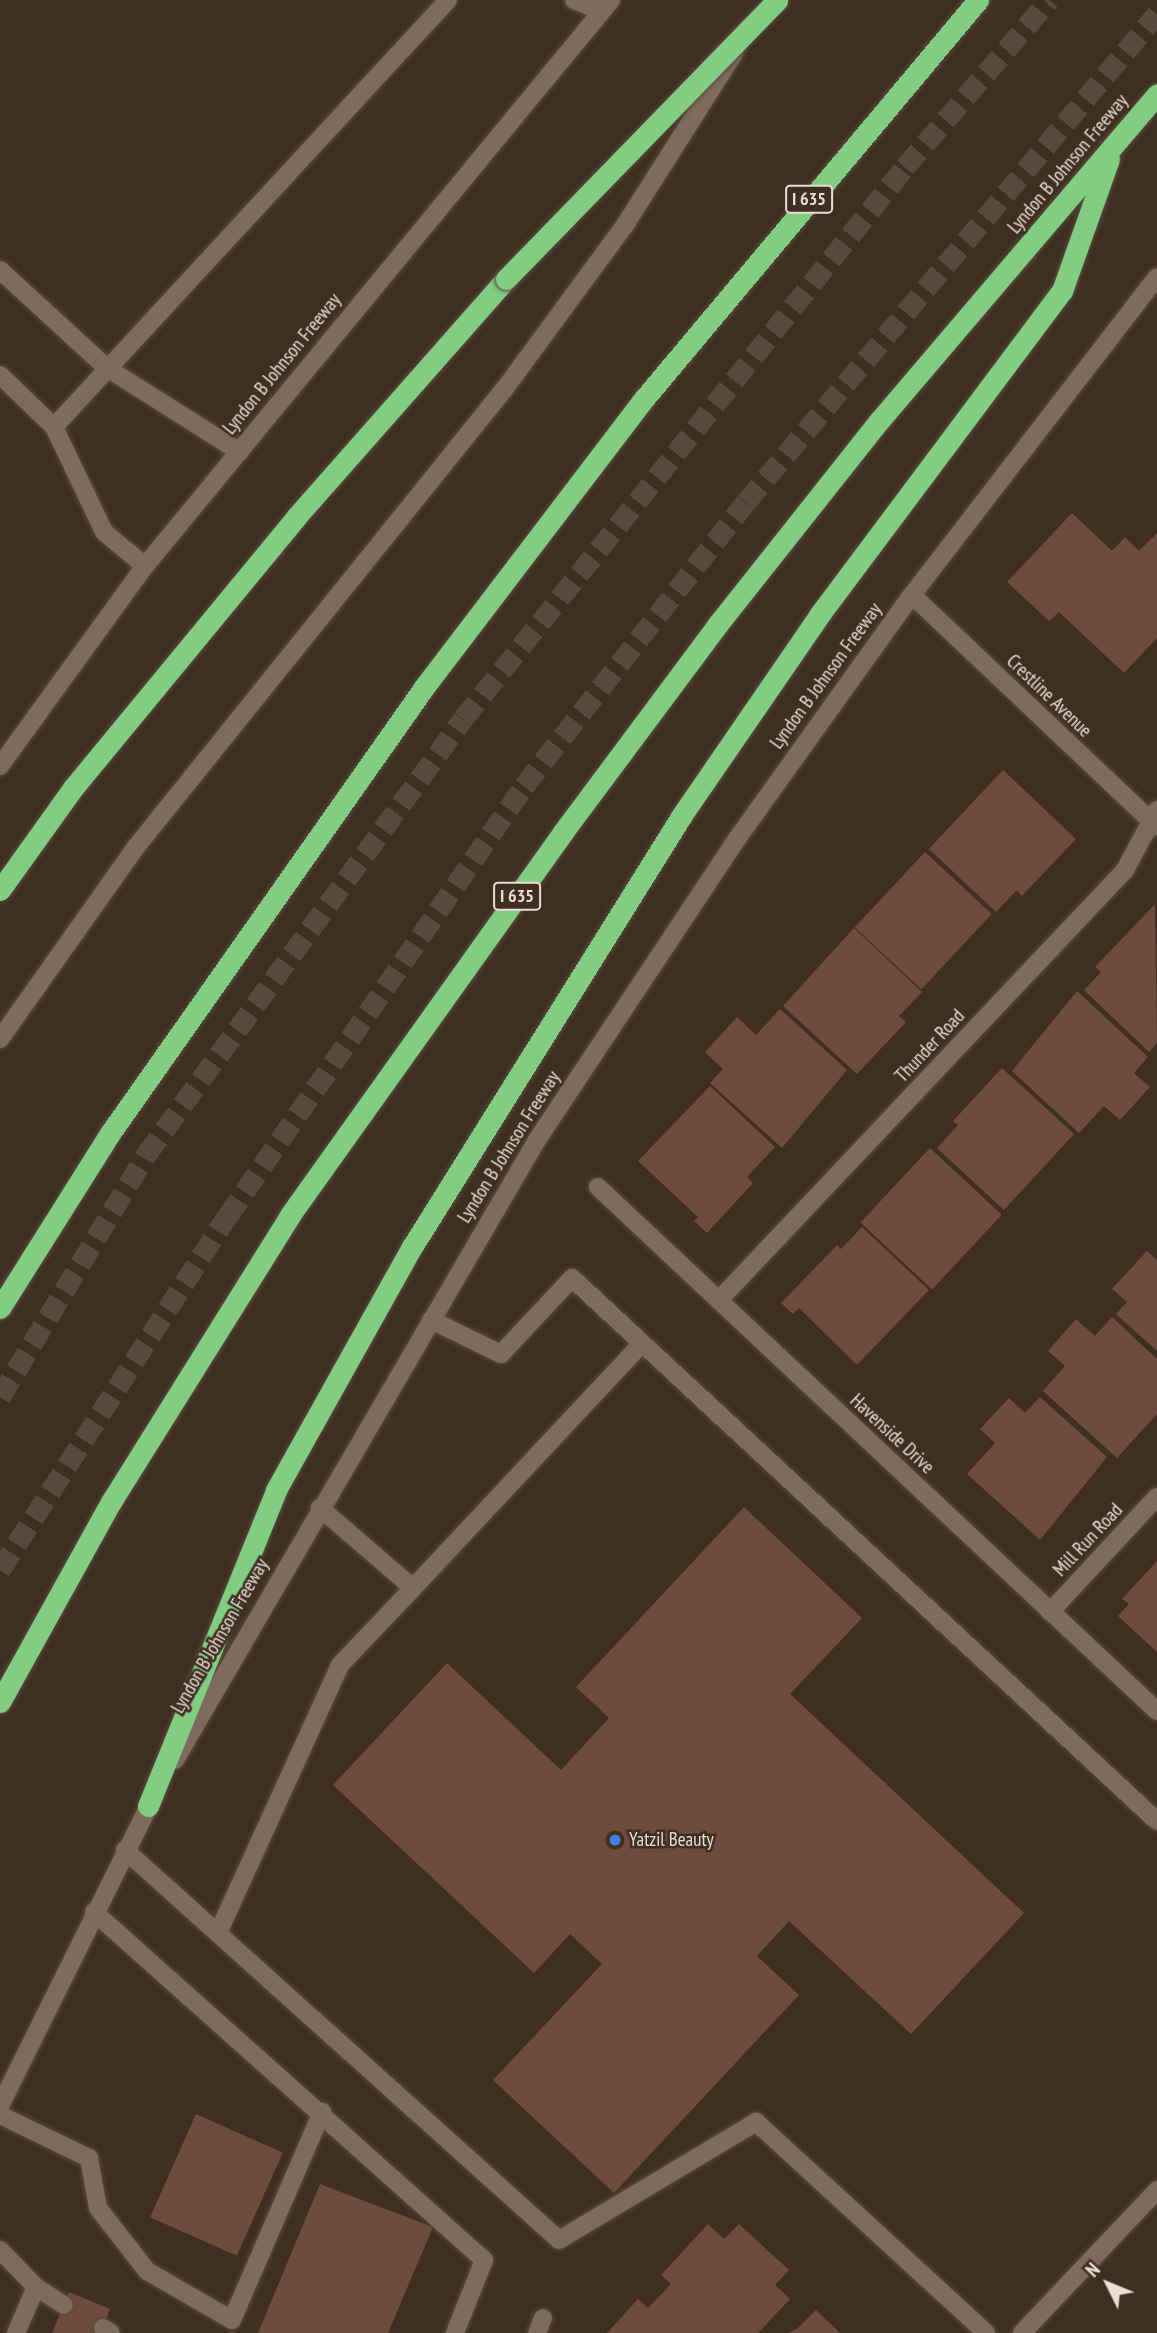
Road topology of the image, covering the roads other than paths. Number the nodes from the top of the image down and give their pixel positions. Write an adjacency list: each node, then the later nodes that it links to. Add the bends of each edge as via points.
1 (448, 0): 11 (main road)
2 (573, 0): 6 (main road)
3 (767, 0): 20 (main road, via 625,225 522,365 136,847)
4 (777, 0): 19 (highway, bridge, via 506,279 288,527 73,788)
5 (978, 0): 23 (highway, I 635, via 643,400 425,685 111,1132)
6 (606, 5): 14 (main road, Lyndon B Johnson Freeway)
7 (1157, 94): 8 (highway, Lyndon B Johnson Freeway / I 635)
8 (1113, 146): 30 (highway, Lyndon B Johnson Freeway / I 635, via 871,431 563,832 290,1215 111,1502); 32 (highway, via 1062,291 820,614 682,815 412,1247 276,1490)
9 (0, 270): 11 (main road)
10 (1157, 277): 16 (main road, Lyndon B Johnson Freeway)
11 (107, 368): 13 (main road); 14 (main road)
12 (0, 375): 13 (main road)
13 (54, 427): 15 (main road, via 104,532)
14 (240, 452): 15 (main road, Lyndon B Johnson Freeway)
15 (145, 566): 17 (main road, Lyndon B Johnson Freeway)
16 (912, 595): 18 (main road, Crestline Avenue); 24 (main road, Lyndon B Johnson Freeway, via 737,839 537,1140)
17 (0, 766)
18 (1155, 820): 22 (main road, Thunder Road, via 1125,870)
19 (0, 890)
20 (0, 1039)
21 (598, 1187): 22 (main road, Havenside Drive)
22 (719, 1300): 29 (main road, Havenside Drive)
23 (0, 1308)
24 (431, 1320): 25 (main road, via 501,1354 572,1278); 27 (main road, Lyndon B Johnson Freeway)
25 (642, 1343): 28 (main road); 33 (main road)
26 (1157, 1497): 29 (main road, Mill Run Road)
27 (320, 1508): 28 (main road); 32 (main road, Lyndon B Johnson Freeway)
28 (412, 1588): 36 (main road, via 340,1665)
29 (1050, 1612): 31 (main road, Havenside Drive)
30 (0, 1702)
31 (1157, 1711)
32 (148, 1805): 34 (main road, Lyndon B Johnson Freeway)
33 (1157, 1821)
34 (125, 1850): 35 (main road, Lyndon B Johnson Freeway); 36 (main road)
35 (94, 1912): 37 (main road, Lyndon B Johnson Freeway); 38 (main road)
36 (218, 1933): 46 (main road, via 559,2240 756,2122)
37 (0, 2106)
38 (322, 2112): 39 (main road, via 232,2320 147,2271 98,2208 89,2158); 45 (main road, via 484,2260)
39 (0, 2115)
40 (1157, 2190): 47 (main road)
41 (0, 2250): 42 (main road)
42 (36, 2287): 43 (main road); 44 (main road)
43 (64, 2305)
44 (16, 2333)
45 (455, 2333)
46 (986, 2333)
47 (1021, 2333)

